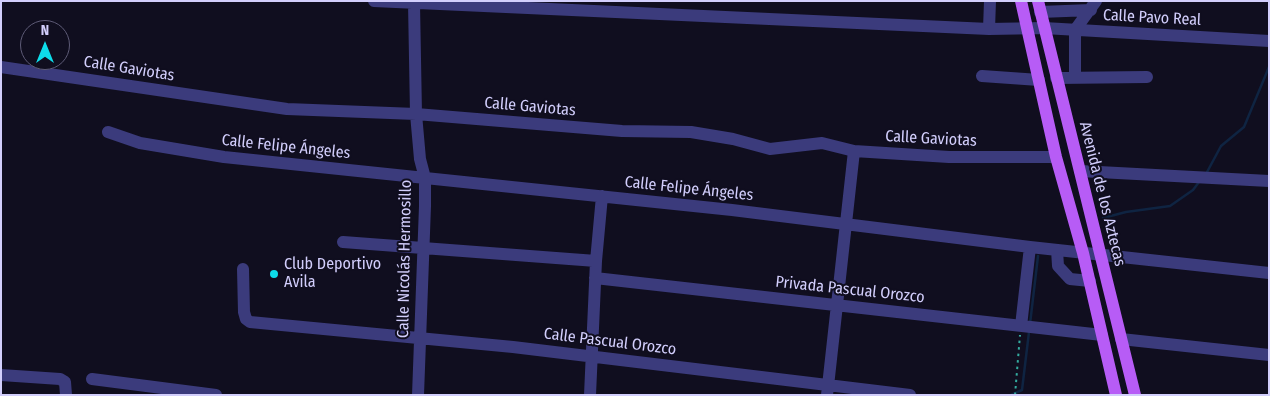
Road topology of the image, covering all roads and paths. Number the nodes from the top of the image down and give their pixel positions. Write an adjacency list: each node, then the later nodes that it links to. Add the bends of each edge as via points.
1 (374, 1): 4 (street, Calle Pavo Real)
2 (990, 1): 9 (street)
3 (1020, 1): 7 (main road, Avenida de los Aztecas)
4 (414, 4): 9 (street, Calle Pavo Real); 18 (street, Calle Nicolás Hermosillo)
5 (1039, 6): 6 (street); 8 (main road, Avenida de los Aztecas)
6 (1093, 6): 10 (street)
7 (1028, 28): 8 (street, Calle Pavo Real); 9 (street, Calle Pavo Real); 17 (main road, Avenida de los Aztecas)
8 (1044, 28): 10 (street, Calle Pavo Real); 16 (main road, Avenida de los Aztecas)
9 (989, 29)
10 (1075, 30): 11 (street, Calle Pavo Real); 14 (street)
11 (1269, 41)
12 (1, 67): 18 (street, Calle Gaviotas, via 259,106)
13 (982, 76): 17 (street)
14 (1075, 76): 15 (street); 16 (street)
15 (1147, 77)
16 (1056, 78): 22 (main road, Avenida de los Aztecas)
17 (1039, 80): 21 (main road, Avenida de los Aztecas)
18 (416, 114): 20 (street, Calle Gaviotas, via 622,131 691,132 770,149 822,143); 23 (street, Calle Nicolás Hermosillo)
19 (108, 132): 23 (street, Calle Felipe Ángeles, via 140,143 224,157)
20 (854, 151): 21 (street, Calle Gaviotas, via 949,157); 26 (street)
21 (1056, 157): 31 (main road, Avenida de los Aztecas)
22 (1080, 172): 24 (street); 32 (main road, Avenida de los Aztecas)
23 (425, 178): 25 (street, Calle Felipe Ángeles); 29 (street, Calle Nicolás Hermosillo)
24 (1269, 181)
25 (602, 196): 26 (street, Calle Felipe Ángeles); 33 (street)
26 (847, 225): 28 (street, Calle Felipe Ángeles); 38 (street)
27 (343, 242): 29 (street)
28 (1030, 247): 30 (street, Calle Felipe Ángeles); 39 (street)
29 (424, 248): 33 (street); 41 (street, Calle Nicolás Hermosillo)
30 (1057, 250): 31 (street, Calle Felipe Ángeles); 37 (street, via 1058,266 1070,279)
31 (1083, 253): 32 (street, Calle Felipe Ángeles); 37 (main road, Avenida de los Aztecas)
32 (1101, 255): 35 (street, Calle Felipe Ángeles); 42 (main road, Avenida de los Aztecas)
33 (596, 261): 36 (street)
34 (243, 268): 41 (street, Calle Pascual Orozco, via 244,312 250,322)
35 (1269, 274)
36 (595, 278): 38 (street, Privada Pascual Orozco); 44 (street)
37 (1090, 281): 40 (main road, Avenida de los Aztecas)
38 (838, 305): 39 (street, Privada Pascual Orozco); 47 (street)
39 (1021, 326): 40 (street, Privada Pascual Orozco); 53 (path)
40 (1102, 335): 54 (main road, Avenida de los Aztecas)
41 (421, 338): 44 (street, Calle Pascual Orozco); 50 (street, Calle Nicolás Hermosillo)
42 (1121, 339): 43 (street); 55 (main road, Avenida de los Aztecas)
43 (1269, 355)
44 (591, 356): 47 (street, Calle Pascual Orozco); 51 (street)
45 (1, 375): 48 (street, via 60,379 65,382)
46 (92, 379): 49 (street)
47 (828, 390): 52 (street, Calle Pascual Orozco)
48 (66, 395)
49 (216, 395)
50 (418, 395)
51 (590, 395)
52 (910, 395)
53 (1015, 395)
54 (1116, 395)
55 (1135, 395)

